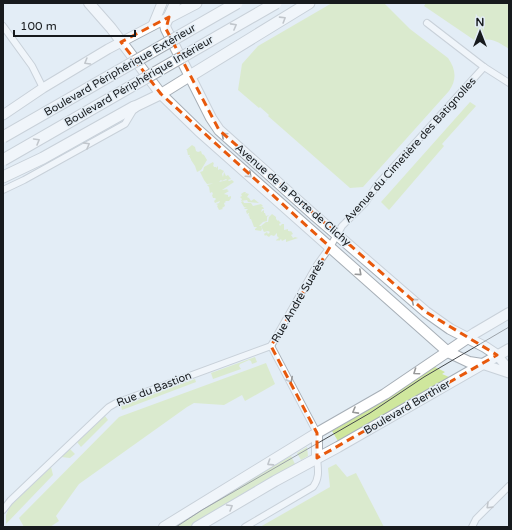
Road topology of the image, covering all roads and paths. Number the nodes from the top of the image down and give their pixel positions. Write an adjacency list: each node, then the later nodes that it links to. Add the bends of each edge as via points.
1 (89, 3): 12 (main road, Avenue de la Porte de Clichy)
2 (162, 3): 10 (main road)
3 (175, 3): 8 (main road)
4 (196, 3): 8 (highway)
5 (236, 3): 20 (highway, Boulevard Périphérique Extérieur, bridge)
6 (276, 3): 21 (highway, Boulevard Périphérique Intérieur, one-way to 6, bridge)
7 (308, 3): 14 (highway, one-way to 7)
8 (169, 17): 10 (main road); 14 (main road, Avenue de la Porte de Clichy, via 166,29)
9 (427, 23): 13 (street)
10 (153, 25): 12 (main road)
11 (3, 26): 16 (street, via 32,66)
12 (121, 42): 16 (main road, one-way to 16); 17 (main road, Avenue de la Porte de Clichy)
13 (484, 67): 15 (street); 24 (street, Avenue du Cimetière des Batignolles, via 378,184 366,203 342,226)
14 (190, 76): 17 (main road); 24 (main road, Avenue de la Porte de Clichy, one-way to 14, via 219,130)
15 (509, 83)
16 (43, 88): 19 (main road)
17 (161, 94): 18 (main road); 25 (main road, Avenue de la Porte de Clichy, one-way to 25)
18 (134, 107): 22 (highway); 23 (street, one-way to 18, via 125,124)
19 (3, 115)
20 (3, 137)
21 (3, 160)
22 (3, 178)
23 (3, 190)
24 (338, 234): 25 (street, Rue André Suarès); 27 (main road, Avenue de la Porte de Clichy, one-way to 24, via 426,312)
25 (330, 247): 28 (street, Rue André Suarès, via 317,265); 30 (main road, Avenue de la Porte de Clichy, one-way to 30)
26 (509, 313): 27 (main road, Boulevard Berthier)
27 (467, 338): 30 (main road, Boulevard Berthier); 31 (main road, Avenue de la Porte de Clichy)
28 (272, 346): 34 (street, Rue André Suarès, one-way to 34); 37 (street, Rue du Bastion, via 109,407)
29 (509, 349): 31 (main road, Boulevard Berthier)
30 (448, 352): 32 (main road, Avenue de la Porte de Clichy, via 468,362); 34 (main road, Boulevard Berthier, one-way to 34, via 385,394)
31 (497, 355): 32 (main road, Boulevard Berthier); 33 (main road)
32 (482, 364): 33 (main road); 35 (main road, Boulevard Berthier)
33 (509, 373)
34 (317, 433): 35 (main road); 38 (main road, Boulevard Berthier, one-way to 38)
35 (317, 458): 39 (main road, Boulevard Berthier, one-way to 35); 40 (street, via 318,478 313,486)
36 (509, 486): 41 (street, one-way to 41, via 476,519)
37 (3, 510)
38 (164, 527)
39 (197, 527)
40 (245, 527)
41 (472, 527)

